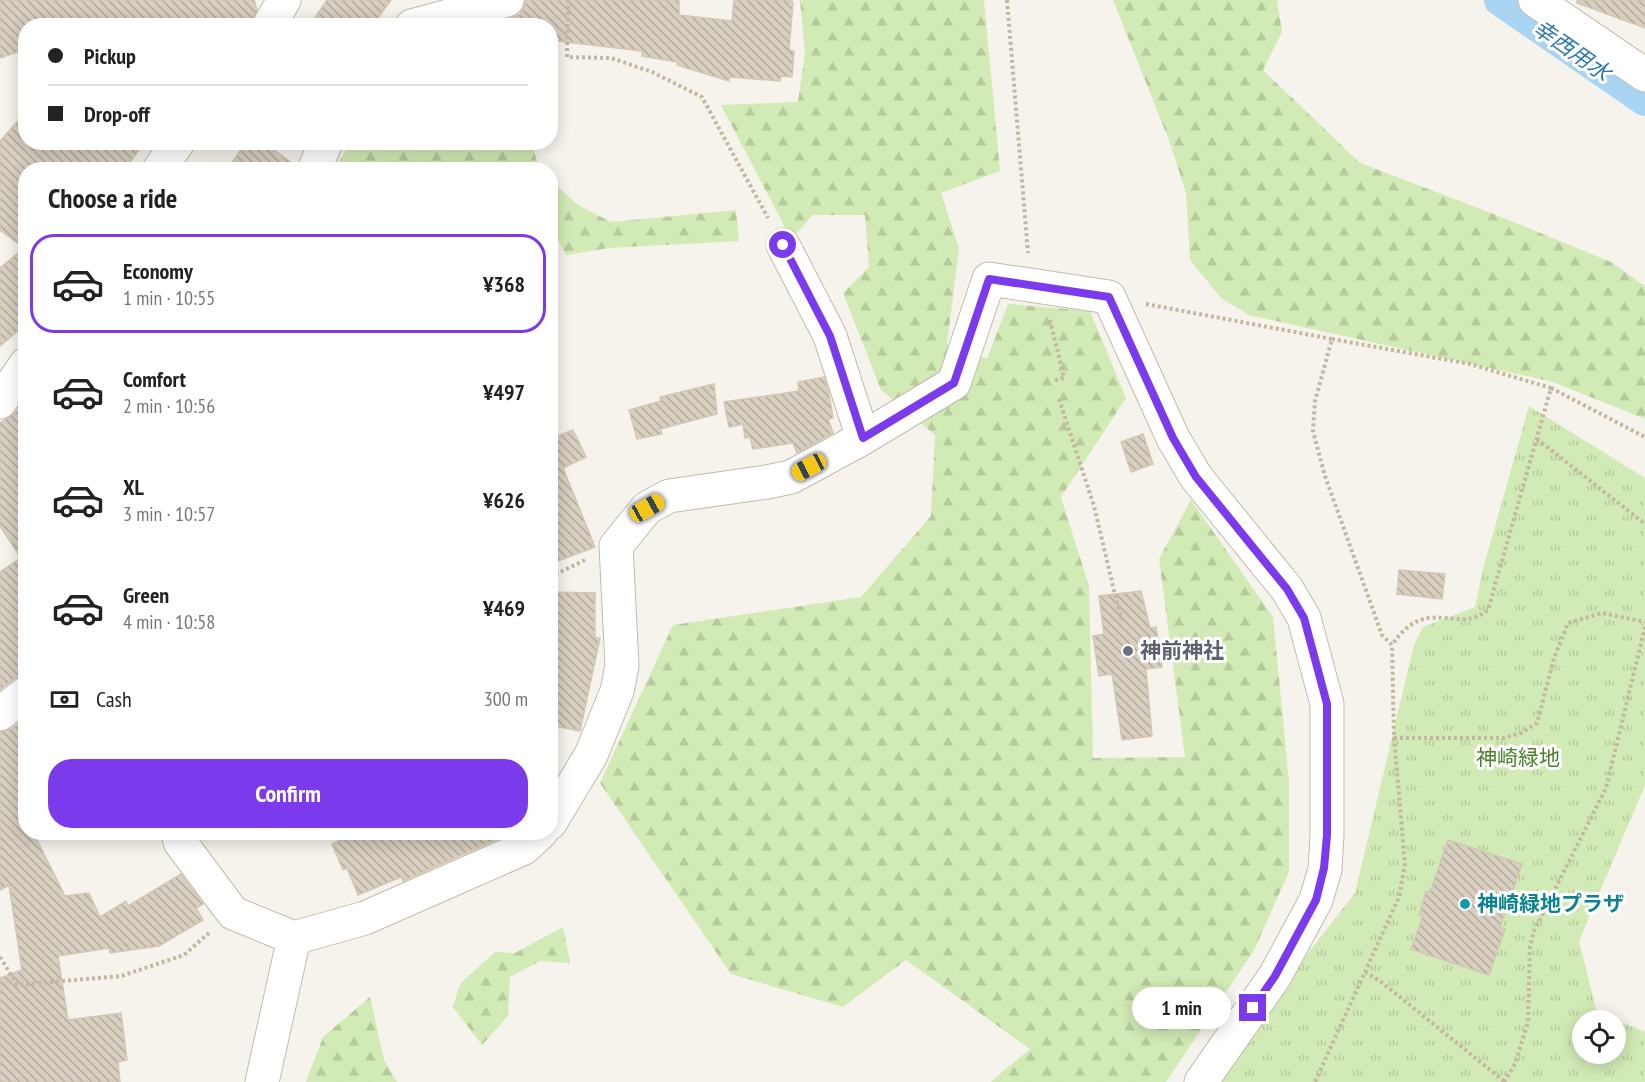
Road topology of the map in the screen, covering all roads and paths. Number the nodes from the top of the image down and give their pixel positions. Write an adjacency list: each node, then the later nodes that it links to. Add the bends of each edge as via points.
1 (284, 0): 6 (street)
2 (507, 0): 7 (street)
3 (568, 0): 9 (path, via 567,57 611,58 652,72 702,97)
4 (1007, 0): 10 (path)
5 (1535, 0): 8 (street)
6 (274, 18)
7 (441, 18)
8 (1645, 75)
9 (783, 245): 19 (street, via 830,336)
10 (1030, 284): 19 (street, via 989,279 954,383); 36 (street, via 1109,297 1173,438 1196,477 1287,589 1304,618 1327,704 1327,835 1316,900 1275,976)
11 (1053, 333): 14 (path, via 1064,378)
12 (1332, 339): 15 (path, via 1470,364)
13 (18, 376): 17 (street)
14 (1055, 380)
15 (1551, 388): 18 (path); 20 (path)
16 (1059, 399): 22 (path, via 1094,506)
17 (0, 402)
18 (1645, 437)
19 (863, 438): 28 (street, via 791,477 669,496 647,508 629,528 616,546 622,666 617,691 591,755)
20 (1537, 439): 21 (path); 24 (path, via 1488,610 1472,618 1422,618)
21 (1645, 524)
22 (1121, 620)
23 (1645, 625): 27 (path, via 1602,613 1568,623 1554,658 1537,723 1521,733 1504,738); 37 (path, via 1606,788 1534,931 1530,946 1528,1022 1515,1064)
24 (1392, 645)
25 (18, 699): 26 (street)
26 (0, 714)
27 (1394, 738)
28 (558, 810)
29 (180, 840): 31 (street)
30 (532, 840): 32 (street, via 524,848 376,913)
31 (233, 913): 32 (street); 33 (path, via 184,955 122,976 17,985)
32 (294, 938): 35 (street)
33 (0, 957)
34 (1365, 972): 37 (path)
35 (262, 1082)
36 (1201, 1082)
37 (1504, 1082)

